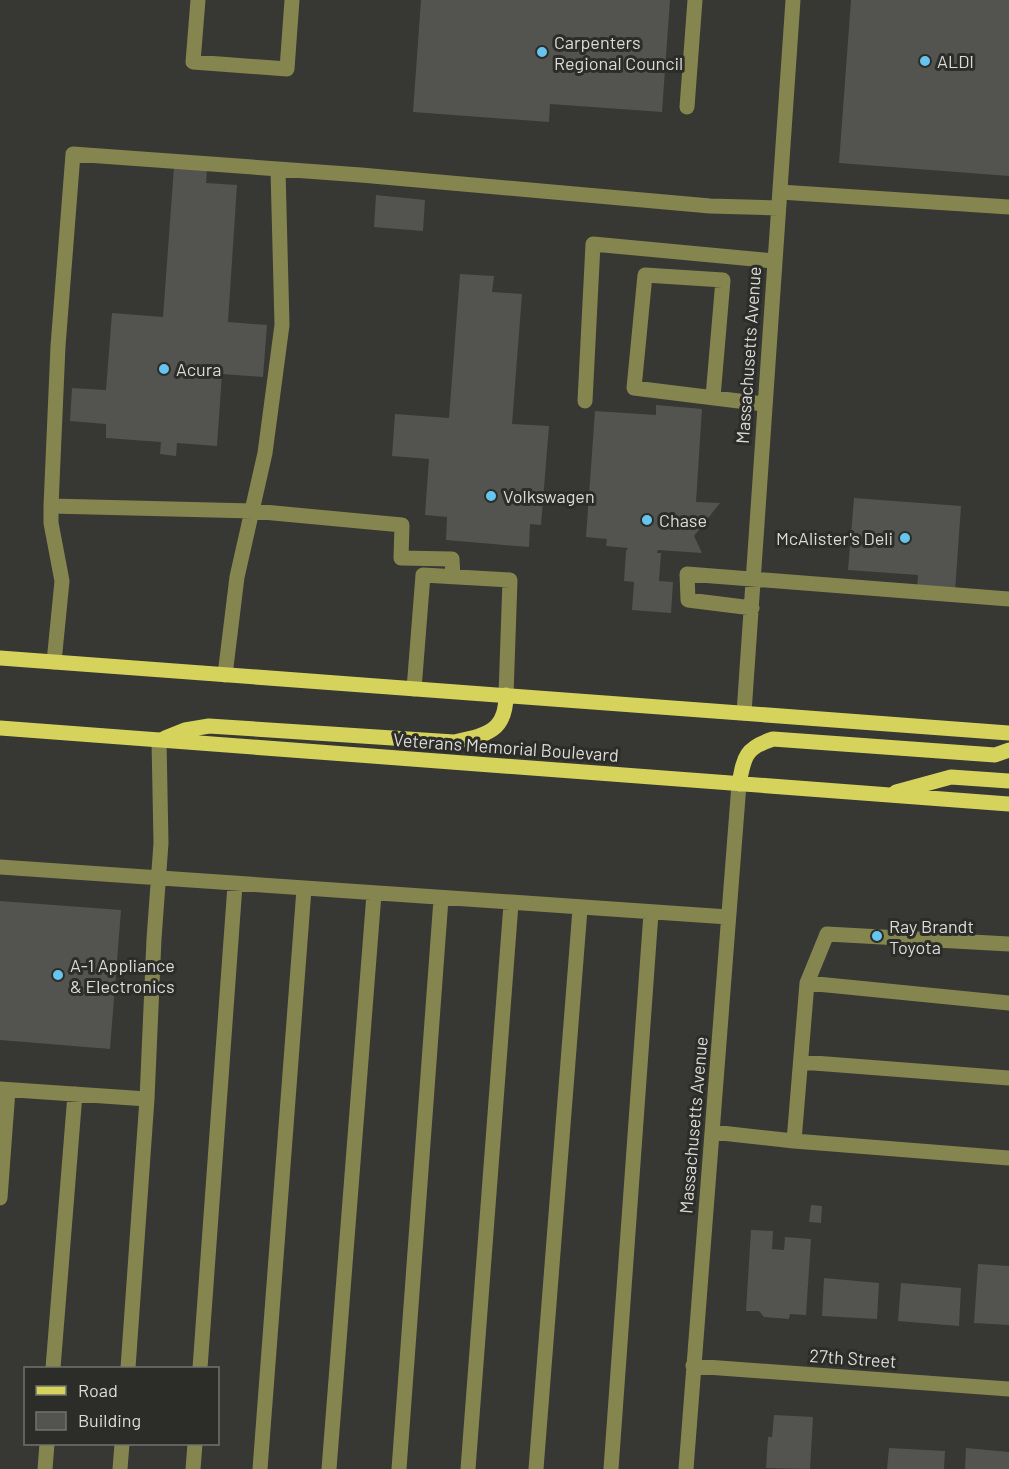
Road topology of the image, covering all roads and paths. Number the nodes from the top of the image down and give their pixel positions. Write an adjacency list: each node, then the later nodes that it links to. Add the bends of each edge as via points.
1 (198, 0): 2 (street, via 193,62 287,69)
2 (292, 0)
3 (695, 0): 5 (street)
4 (793, 0): 7 (street, Massachusetts Avenue)
5 (687, 107)
6 (278, 170): 9 (street, via 710,206); 14 (street, via 73,154); 15 (street, via 282,325 265,453)
7 (780, 192): 8 (street); 9 (street, Massachusetts Avenue)
8 (1009, 207)
9 (778, 208): 10 (street, Massachusetts Avenue)
10 (774, 261): 12 (street, via 593,244); 13 (street, Massachusetts Avenue)
11 (713, 397): 11 (street, via 634,388 645,275 723,280); 13 (street)
12 (585, 401)
13 (763, 404): 17 (street, Massachusetts Avenue)
14 (51, 506): 15 (street); 21 (street, via 62,581)
15 (253, 510): 16 (street, via 402,525 401,558 452,559); 22 (street, via 237,577)
16 (453, 576): 23 (street, via 423,575); 24 (street, via 510,580)
17 (754, 579): 18 (street); 19 (street, Massachusetts Avenue); 19 (street, via 687,574 688,600)
18 (1009, 599)
19 (752, 608): 25 (street, Massachusetts Avenue)
20 (0, 658): 21 (main road)
21 (54, 662): 22 (main road)
22 (225, 675): 23 (main road)
23 (414, 689): 24 (main road)
24 (506, 695): 25 (main road); 28 (main road, via 506,712 499,726 481,736 454,742 209,726)
25 (744, 713): 27 (main road)
26 (0, 728): 28 (main road, Veterans Memorial Boulevard)
27 (1009, 733)
28 (159, 740): 31 (main road, Veterans Memorial Boulevard); 35 (street, via 163,805)
29 (1009, 750): 31 (main road, via 995,755 773,739 756,744 744,756)
30 (1009, 781): 32 (main road, via 951,777)
31 (739, 784): 32 (main road, Veterans Memorial Boulevard); 43 (street, Massachusetts Avenue)
32 (884, 795): 33 (main road, Veterans Memorial Boulevard)
33 (1009, 804)
34 (0, 867): 35 (street)
35 (159, 879): 36 (street); 51 (street)
36 (236, 885): 37 (street); 59 (street)
37 (303, 889): 38 (street); 67 (street)
38 (374, 894): 39 (street); 68 (street)
39 (441, 899): 40 (street); 69 (street)
40 (511, 904): 41 (street); 70 (street)
41 (580, 909): 42 (street); 71 (street)
42 (651, 913): 43 (street); 72 (street)
43 (728, 917): 52 (street, Massachusetts Avenue)
44 (1009, 944): 45 (street, via 827,934)
45 (807, 983): 46 (street); 47 (street)
46 (1009, 1003)
47 (801, 1062): 48 (street); 53 (street)
48 (1009, 1078)
49 (4, 1090): 50 (street); 55 (street)
50 (75, 1094): 51 (street); 57 (street)
51 (147, 1099): 58 (street)
52 (712, 1132): 53 (street); 56 (street, Massachusetts Avenue)
53 (794, 1141): 54 (street)
54 (1009, 1158)
55 (0, 1198)
56 (693, 1366): 60 (street, 27th Street); 73 (street, Massachusetts Avenue)
57 (53, 1367)
58 (128, 1367)
59 (200, 1367)
60 (1009, 1389)
61 (47, 1445): 64 (street)
62 (122, 1445): 65 (street)
63 (195, 1445): 66 (street)
64 (45, 1469)
65 (120, 1469)
66 (193, 1469)
67 (261, 1469)
68 (329, 1469)
69 (399, 1469)
70 (468, 1469)
71 (536, 1469)
72 (611, 1469)
73 (686, 1469)

